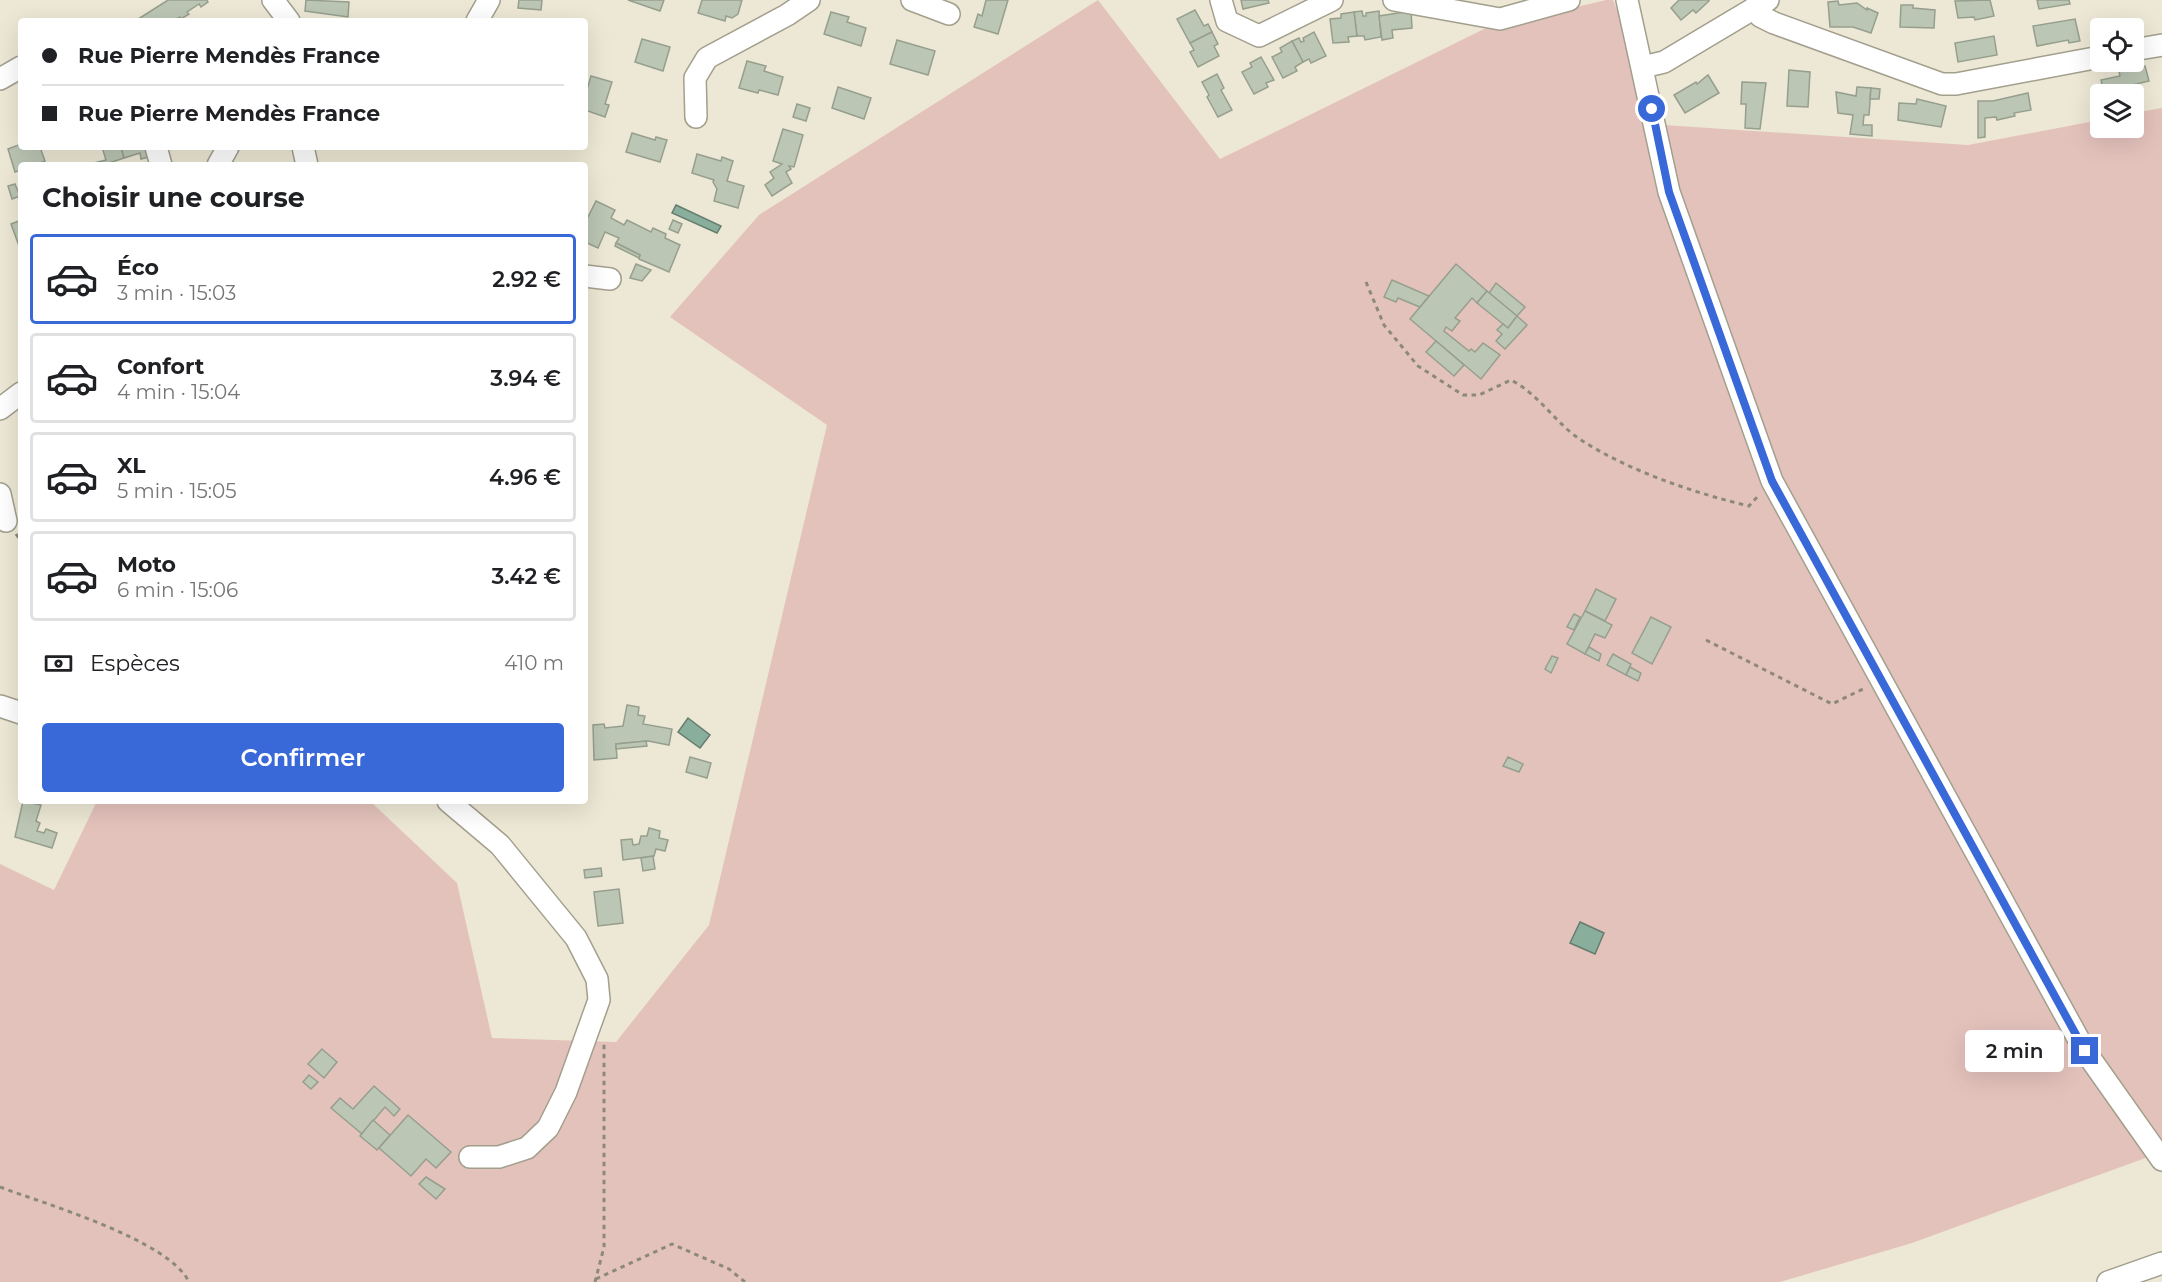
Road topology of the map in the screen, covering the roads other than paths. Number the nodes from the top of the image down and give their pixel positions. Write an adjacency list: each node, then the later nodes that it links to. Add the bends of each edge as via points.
1 (267, 0): 14 (street)
2 (273, 0): 15 (street)
3 (489, 0): 16 (street)
4 (809, 0): 23 (street, via 706,58 695,78)
5 (912, 0): 13 (street)
6 (1221, 0): 7 (street, via 1227,21 1259,36)
7 (1332, 0)
8 (1394, 0): 12 (street, via 1500,18)
9 (1569, 0): 12 (street)
10 (1627, 0): 20 (street)
11 (1761, 4): 19 (street, via 1760,16 1774,23 1942,84); 20 (street, via 1664,62)
12 (1533, 5)
13 (949, 14)
14 (270, 18)
15 (287, 18)
16 (479, 18)
17 (2162, 45): 18 (street)
18 (2144, 48)
19 (2090, 59)
20 (1643, 67): 34 (street, via 1669,192 1772,481 2085,1051)
21 (18, 69): 22 (street)
22 (0, 79)
23 (696, 117)
24 (588, 276): 25 (street)
25 (610, 279)
26 (18, 395): 27 (street)
27 (0, 409)
28 (0, 494): 29 (street)
29 (6, 521)
30 (0, 706): 31 (street)
31 (18, 712)
32 (452, 804): 33 (street, via 500,845 576,938 597,979 600,1000 566,1092 548,1128 527,1148 499,1157)
33 (470, 1157)
34 (2162, 1160)
35 (2162, 1263): 36 (street)
36 (2108, 1282)

